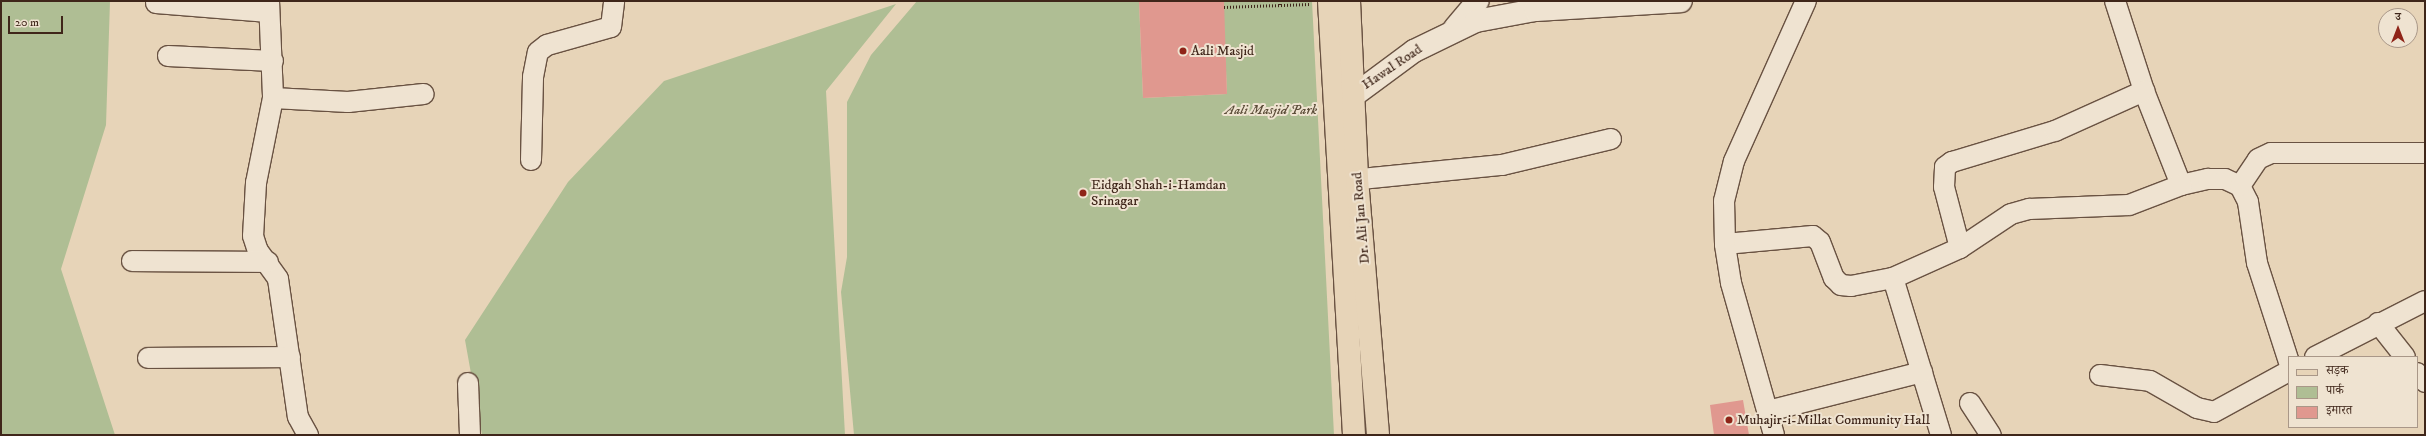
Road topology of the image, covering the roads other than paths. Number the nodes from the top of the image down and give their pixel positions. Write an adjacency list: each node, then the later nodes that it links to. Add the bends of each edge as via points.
1 (614, 1): 19 (street, via 611,27 547,45 538,52 533,77)
2 (1478, 1): 9 (main road, Hawal Road)
3 (1681, 1): 9 (main road, Hawal Road, via 1535,10 1497,15)
4 (1806, 1): 23 (street, via 1734,161 1724,201)
5 (2115, 1): 12 (street)
6 (1335, 2): 13 (main road, Dr. Ali Jan Road); 16 (main road, Dr. Ali Jan Road)
7 (156, 3): 8 (street)
8 (269, 7): 11 (street)
9 (1455, 28): 13 (main road, Hawal Road, via 1401,59)
10 (168, 56): 11 (street)
11 (273, 61): 15 (street)
12 (2144, 91): 21 (street); 24 (street, via 2056,131 1952,162 1945,167 1944,187)
13 (1353, 93): 16 (main road, Hawal Road); 20 (main road, Dr. Ali Jan Road)
14 (424, 94): 15 (street, via 348,102)
15 (273, 98): 26 (street, via 252,211 258,251)
16 (1333, 112): 20 (main road, Dr. Ali Jan Road)
17 (1611, 139): 20 (street, via 1502,165)
18 (2425, 153): 22 (street, via 2271,153 2258,159)
19 (531, 160)
20 (1347, 180): 45 (main road, Dr. Ali Jan Road); 46 (main road, Dr. Ali Jan Road)
21 (2181, 185): 22 (street, via 2208,178 2225,179); 24 (street, via 2129,206 2028,209 2011,214)
22 (2240, 186): 34 (street, via 2248,202 2257,263)
23 (1725, 244): 27 (street, via 1813,236 1820,242 1834,278 1841,285); 42 (street, via 1731,282)
24 (1960, 248): 27 (street)
25 (132, 261): 26 (street)
26 (268, 262): 32 (street, via 283,300)
27 (1893, 278): 35 (street)
28 (2425, 301): 29 (street)
29 (2378, 323): 30 (street); 31 (street)
30 (2317, 356)
31 (2404, 356)
32 (290, 357): 33 (street); 43 (street, via 298,416)
33 (148, 358)
34 (2288, 359)
35 (1922, 372): 42 (street); 48 (street)
36 (2288, 372): 38 (street, via 2214,412 2198,408 2150,381)
37 (2418, 374): 39 (street)
38 (2100, 375)
39 (2425, 382)
40 (468, 384): 44 (street)
41 (1970, 403): 49 (street)
42 (1768, 411): 47 (street)
43 (308, 435)
44 (470, 435)
45 (1354, 435)
46 (1378, 435)
47 (1774, 435)
48 (1941, 435)
49 (1991, 435)

